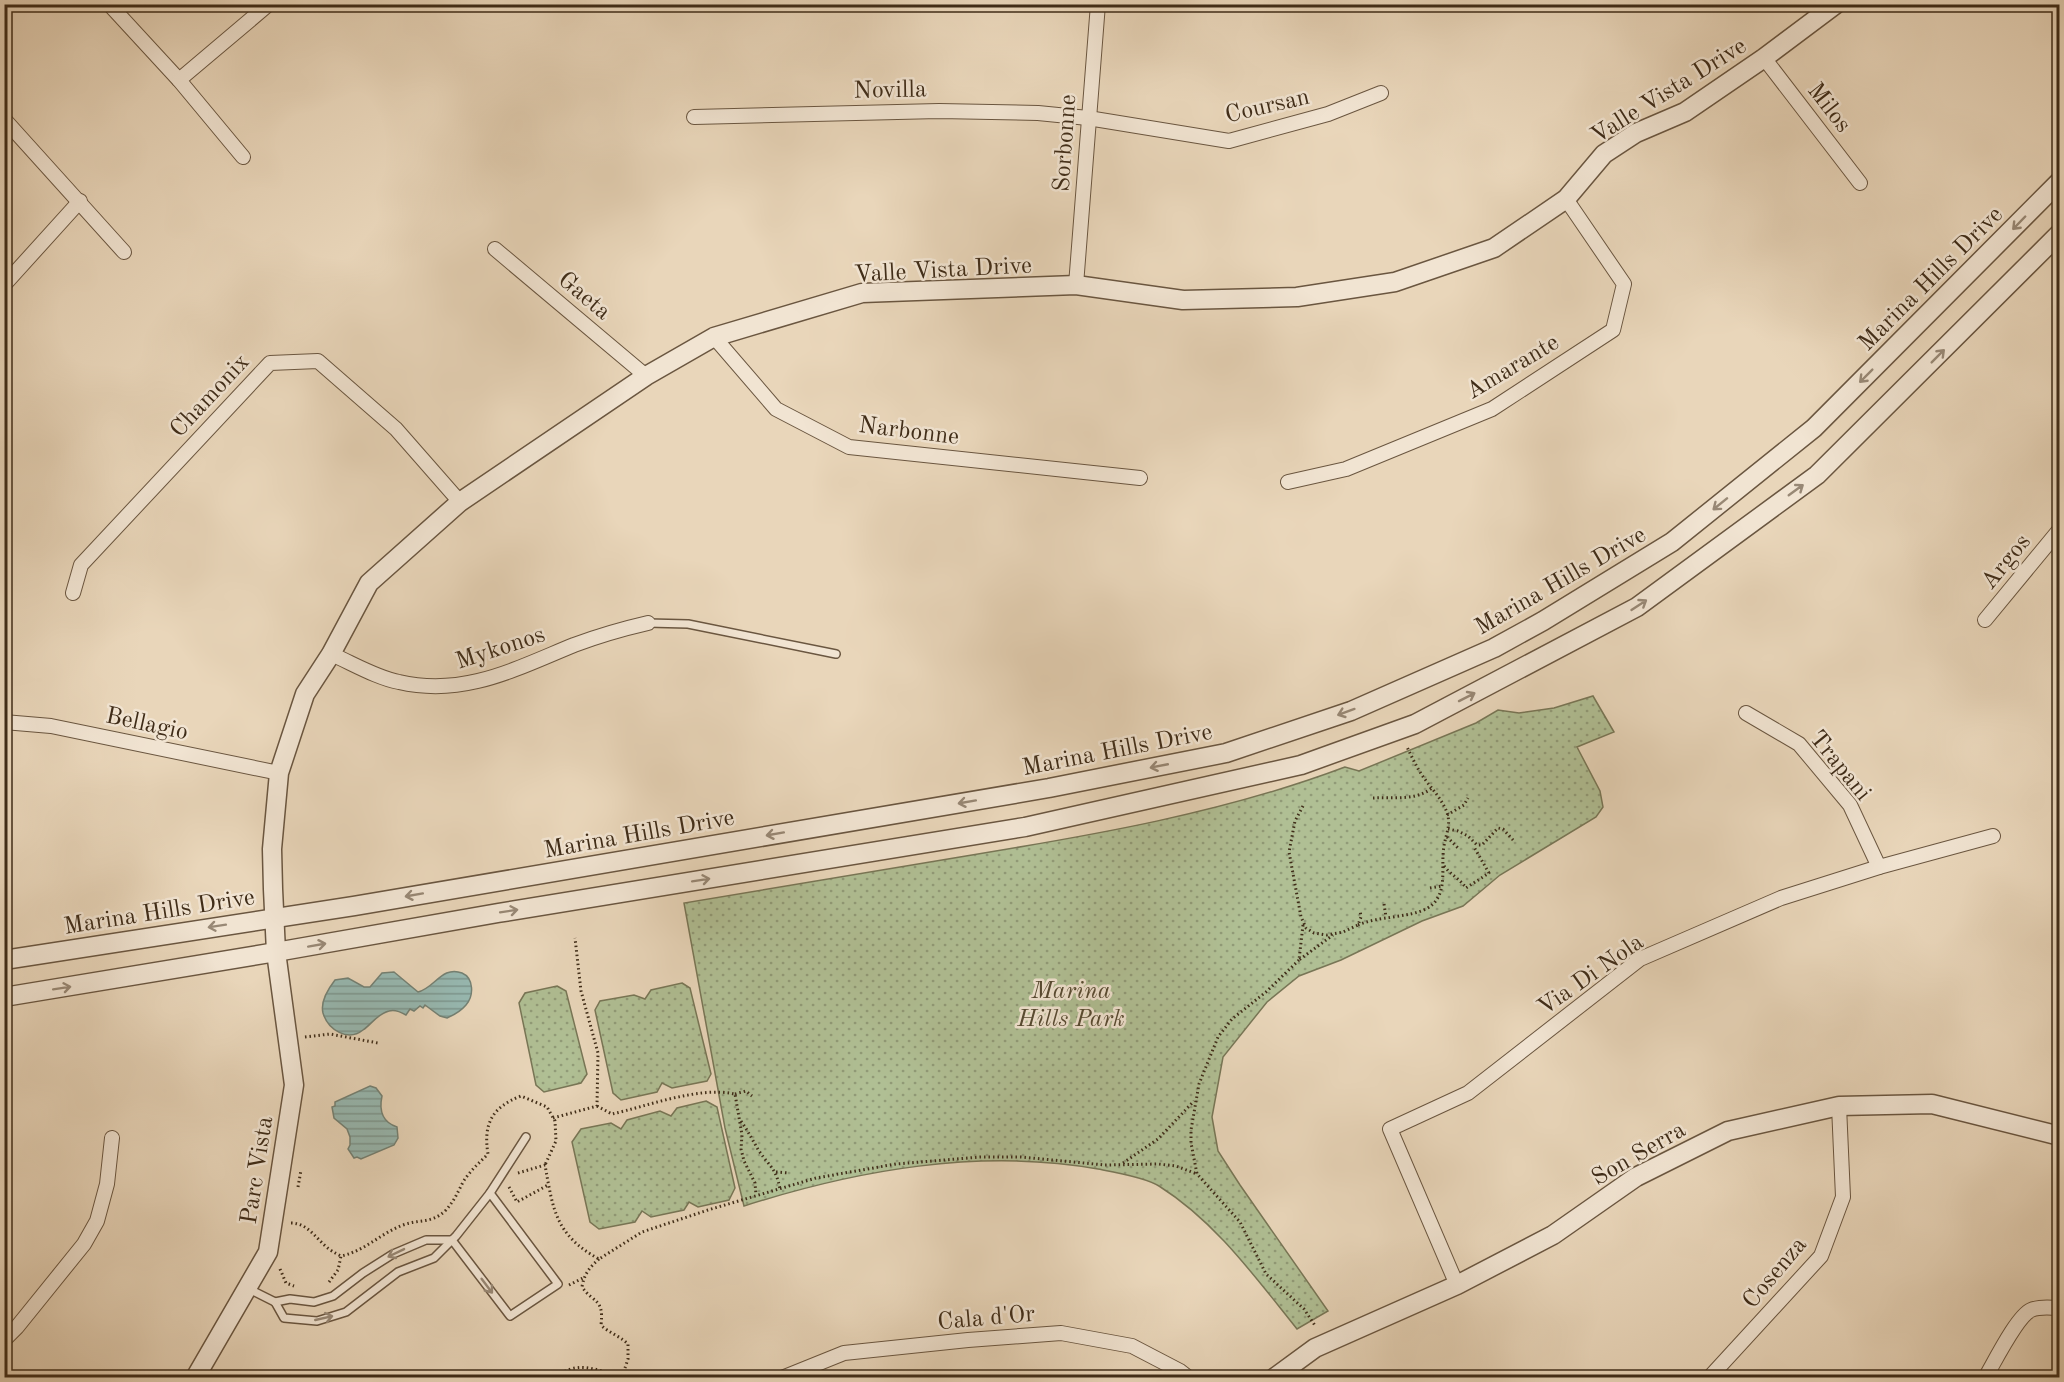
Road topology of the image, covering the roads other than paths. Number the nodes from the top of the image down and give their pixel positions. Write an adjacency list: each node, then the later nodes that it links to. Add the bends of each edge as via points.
1 (109, 4): 6 (street)
2 (269, 4): 6 (street)
3 (1098, 4): 9 (street, Sorbonne)
4 (1836, 4): 5 (street, Valle Vista Drive)
5 (1764, 58): 13 (street, Milos); 14 (street, Valle Vista Drive, via 1685,112 1636,133 1604,154)
6 (179, 80): 11 (street)
7 (1381, 93): 9 (street, Coursan, via 1328,114 1229,141)
8 (694, 117): 9 (street, Novilla, via 939,111)
9 (1088, 118): 20 (street, Sorbonne)
10 (4, 119): 15 (street)
11 (243, 157)
12 (2060, 181): 37 (street, Marina Hills Drive, one-way to 37, via 1814,428 1672,542 1494,648 1350,711 1226,753 1060,786)
13 (1860, 183)
14 (1566, 199): 20 (street, Valle Vista Drive, via 1494,248 1395,282 1298,297 1183,300); 24 (street, Amarante, via 1624,284 1613,330 1492,409 1346,469)
15 (80, 201): 18 (street); 19 (street)
16 (2060, 233): 38 (street, one-way to 16, via 1024,827 1300,765 1415,724 1637,607 1816,475)
17 (495, 249): 22 (street, Gaeta)
18 (124, 252)
19 (4, 285)
20 (1076, 285): 21 (street, Valle Vista Drive, via 862,293)
21 (714, 337): 22 (street, Valle Vista Drive); 23 (street, Narbonne, via 776,409 849,447)
22 (646, 376): 25 (street, Valle Vista Drive)
23 (1140, 477)
24 (1288, 482)
25 (460, 502): 27 (street, Chamonix, via 396,429 318,361 270,363 81,565); 30 (street, Valle Vista Drive, via 369,583)
26 (2060, 529): 28 (street, Argos)
27 (73, 593)
28 (1985, 620)
29 (648, 623): 30 (street, Mykonos, via 615,630 504,674 449,687 396,682); 31 (lane, via 687,624)
30 (331, 654): 34 (street, Valle Vista Drive, via 305,694)
31 (836, 654)
32 (1746, 713): 36 (street, Trapani, via 1799,744 1850,805)
33 (4, 722): 34 (street, Bellagio, via 51,726)
34 (279, 773): 37 (street, Valle Vista Drive, via 272,849)
35 (1993, 836): 36 (street, Via Di Nola)
36 (1879, 867): 47 (street, Via Di Nola, via 1781,898 1640,959 1468,1093 1390,1129)
37 (275, 917): 38 (street, Valle Vista Drive); 39 (street, Marina Hills Drive, one-way to 39)
38 (276, 952): 40 (street, one-way to 38); 48 (street, Parc Vista, via 294,1085 268,1252)
39 (4, 960)
40 (4, 998)
41 (1839, 1106): 42 (street, Son Serra, via 1932,1104); 47 (street, Son Serra, via 1728,1131 1636,1177 1553,1235); 56 (street, Cosenza, via 1843,1197 1821,1256)
42 (2060, 1136)
43 (526, 1137): 45 (lane)
44 (112, 1138): 51 (street, via 107,1184 97,1221 84,1244)
45 (490, 1193): 46 (lane); 46 (lane, one-way to 45, via 510,1316 558,1284)
46 (452, 1240): 49 (lane, one-way to 49, via 426,1240 393,1254 333,1296 314,1302); 49 (lane, one-way to 46, via 284,1318 317,1321 346,1312 398,1272 434,1258)
47 (1457, 1285): 55 (street, Son Serra, via 1315,1348)
48 (247, 1288): 49 (lane); 52 (street, Parc Vista)
49 (275, 1302)
50 (2060, 1308): 57 (street, via 2038,1307 2028,1311)
51 (4, 1340)
52 (195, 1377)
53 (782, 1377): 54 (street, Cala d'Or, via 844,1353 1061,1333 1132,1346)
54 (1189, 1377)
55 (1274, 1377)
56 (1708, 1377)
57 (1985, 1377)

